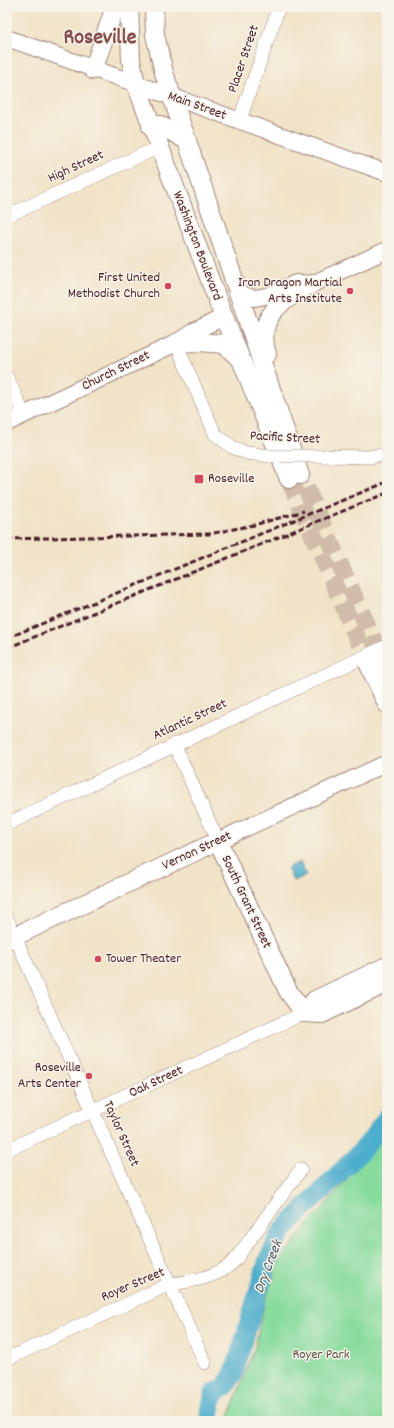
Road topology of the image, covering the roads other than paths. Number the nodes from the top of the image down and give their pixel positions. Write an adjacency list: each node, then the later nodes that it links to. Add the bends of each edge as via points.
1 (115, 7): 6 (main road)
2 (129, 7): 7 (main road, Washington Boulevard, via 131,60)
3 (154, 7): 8 (main road, Washington Boulevard, via 159,55)
4 (279, 7): 9 (street, Placer Street)
5 (7, 38): 6 (street, Main Street)
6 (93, 70): 7 (street, Main Street)
7 (136, 84): 8 (street, Main Street); 10 (main road, Washington Boulevard)
8 (172, 97): 9 (street, Main Street); 11 (main road, Washington Boulevard)
9 (239, 122): 13 (street, Main Street)
10 (152, 127): 11 (main road, via 160,125); 12 (main road, Washington Boulevard)
11 (186, 140): 17 (main road, Washington Boulevard)
12 (159, 147): 14 (street, High Street); 18 (main road, Washington Boulevard)
13 (387, 173)
14 (7, 216)
15 (387, 250): 16 (street)
16 (312, 284): 17 (street, via 296,283 270,295 255,298); 22 (main road, via 280,304 264,328 264,345 279,391)
17 (238, 294): 22 (main road, Washington Boulevard)
18 (224, 318): 19 (street, Church Street, via 194,331); 20 (main road, Washington Boulevard)
19 (176, 343): 20 (main road, via 224,344); 23 (street, Church Street); 25 (street, Pacific Street, bridge, via 214,434 232,447 247,453 270,456 362,457)
20 (240, 359): 22 (main road, Washington Boulevard, via 295,477)
21 (7, 377): 23 (street)
22 (277, 409)
23 (24, 415): 24 (street, Church Street)
24 (7, 423)
25 (387, 454)
26 (381, 659): 27 (main road); 28 (street, Atlantic Street)
27 (387, 704)
28 (174, 744): 30 (street, Atlantic Street); 31 (street, South Grant Street)
29 (387, 763): 31 (street, Vernon Street)
30 (7, 824)
31 (218, 841): 33 (main road, Vernon Street); 36 (main road, South Grant Street, via 288,992)
32 (7, 919): 33 (street, Taylor Street)
33 (11, 938): 37 (street, Taylor Street)
34 (387, 966): 36 (main road, Oak Street, via 315,1000)
35 (387, 983): 36 (main road, Oak Street, via 322,1014)
36 (304, 1013): 37 (street, Oak Street)
37 (93, 1110): 38 (street, Oak Street); 40 (street, Taylor Street)
38 (7, 1150)
39 (301, 1169): 40 (street, Royer Street, via 231,1266 190,1282)
40 (170, 1284): 41 (street, Royer Street); 42 (street, Taylor Street)
41 (7, 1359)
42 (205, 1363)

